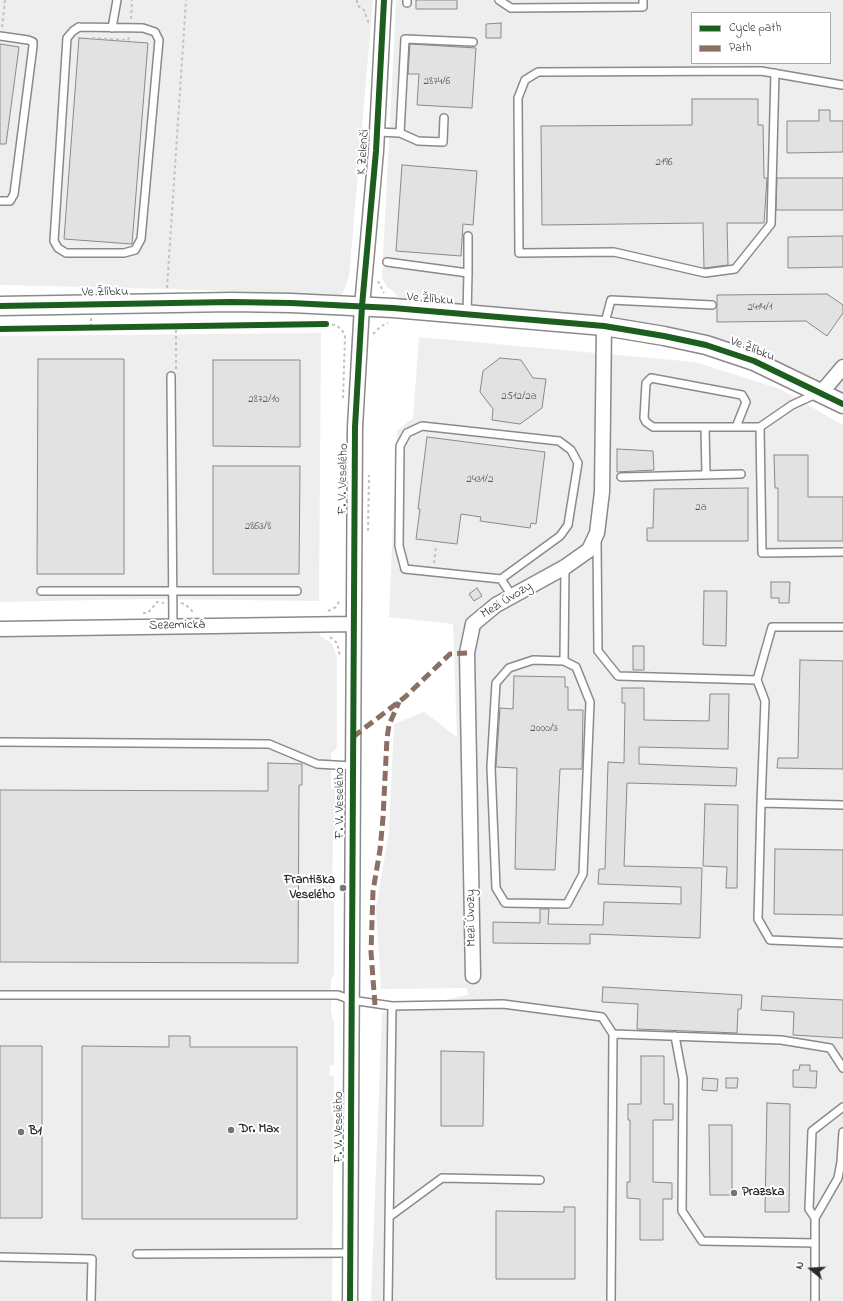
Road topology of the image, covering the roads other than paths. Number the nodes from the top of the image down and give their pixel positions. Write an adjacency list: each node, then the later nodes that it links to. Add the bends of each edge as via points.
1 (117, 0): 5 (lane)
2 (384, 0): 11 (street, K Zelenči)
3 (499, 0): 4 (lane, via 511,8 643,7)
4 (643, 0)
5 (112, 28): 5 (lane, via 143,28 155,32 159,40 142,239 135,250 124,253 66,253 58,248 54,241 67,38 79,27)
6 (0, 36): 13 (lane, via 28,40 33,42 33,46 14,194 10,201)
7 (472, 42): 12 (lane, via 405,39)
8 (775, 73): 8 (lane, via 538,72 525,80 518,98 519,253 614,252 705,273 735,269 771,224); 9 (lane)
9 (843, 85)
10 (444, 118): 12 (lane, via 443,142 418,141)
11 (377, 132): 12 (lane); 19 (street, K Zelenči)
12 (400, 133)
13 (0, 201)
14 (468, 236): 16 (lane)
15 (387, 262): 16 (lane)
16 (468, 273): 20 (lane)
17 (712, 305): 21 (lane, via 611,300)
18 (0, 306): 19 (street, Ve Žlíbku, via 231,302)
19 (362, 306): 20 (street, Ve Žlíbku); 40 (street, F. V. Veselého, via 356,427)
20 (467, 314): 21 (street, Ve Žlíbku)
21 (604, 326): 24 (street, Ve Žlíbku, via 706,346 754,361); 32 (street, Mezi Úvozy, via 602,492)
22 (843, 367): 24 (street)
23 (171, 376): 37 (lane)
24 (820, 392): 25 (street, Ve Žlíbku); 28 (lane, via 792,405)
25 (843, 404)
26 (705, 427): 27 (lane); 27 (lane, via 649,425 644,418 645,387 648,379 742,395 746,402); 30 (lane)
27 (736, 427): 28 (lane)
28 (760, 427): 33 (lane, via 762,552)
29 (741, 474): 30 (lane)
30 (706, 475): 31 (lane)
31 (621, 477)
32 (597, 532): 34 (street, Mezi Úvozy, via 589,550); 45 (lane, via 598,651 618,676)
33 (843, 552)
34 (566, 567): 39 (street, Mezi Úvozy); 44 (lane)
35 (501, 579): 35 (lane, via 405,569 399,546 400,446 407,433 422,426 559,441 571,450 578,463 568,525 560,536); 39 (lane)
36 (41, 591): 37 (lane)
37 (172, 591): 38 (lane); 41 (lane)
38 (297, 592)
39 (512, 596): 51 (street, Mezi Úvozy, via 473,624 467,653)
40 (353, 624): 41 (street, Sezemická); 47 (street, F. V. Veselého)
41 (173, 626): 43 (street, Sezemická)
42 (843, 627): 45 (lane, via 772,627)
43 (0, 629)
44 (564, 661): 44 (lane, via 576,667 590,702 584,874 567,904 505,903 496,888 491,767 496,683 509,668 533,660)
45 (757, 680): 48 (lane, via 764,701)
46 (0, 742): 47 (lane, via 269,744 317,764)
47 (352, 766): 53 (street, F. V. Veselého)
48 (761, 804): 49 (lane); 50 (lane, via 758,919 770,940)
49 (843, 805)
50 (843, 943)
51 (473, 976)
52 (0, 995): 53 (lane, via 338,996)
53 (351, 1000): 54 (lane); 65 (street, F. V. Veselého)
54 (392, 1006): 55 (lane, via 503,1004 602,1017); 61 (lane)
55 (613, 1034): 56 (lane); 70 (lane)
56 (675, 1036): 57 (lane, via 781,1040 830,1048); 63 (lane, via 683,1079 682,1211 702,1240)
57 (843, 1068)
58 (843, 1107): 62 (lane, via 812,1131 809,1209)
59 (843, 1132): 62 (lane, via 838,1178)
60 (540, 1180): 61 (lane, via 442,1178)
61 (389, 1217): 69 (lane)
62 (815, 1218): 63 (lane)
63 (815, 1243): 71 (lane)
64 (137, 1254): 65 (lane)
65 (350, 1254): 68 (street, F. V. Veselého)
66 (0, 1257): 67 (lane, via 92,1259)
67 (91, 1301)
68 (350, 1301)
69 (388, 1301)
70 (611, 1301)
71 (815, 1301)

